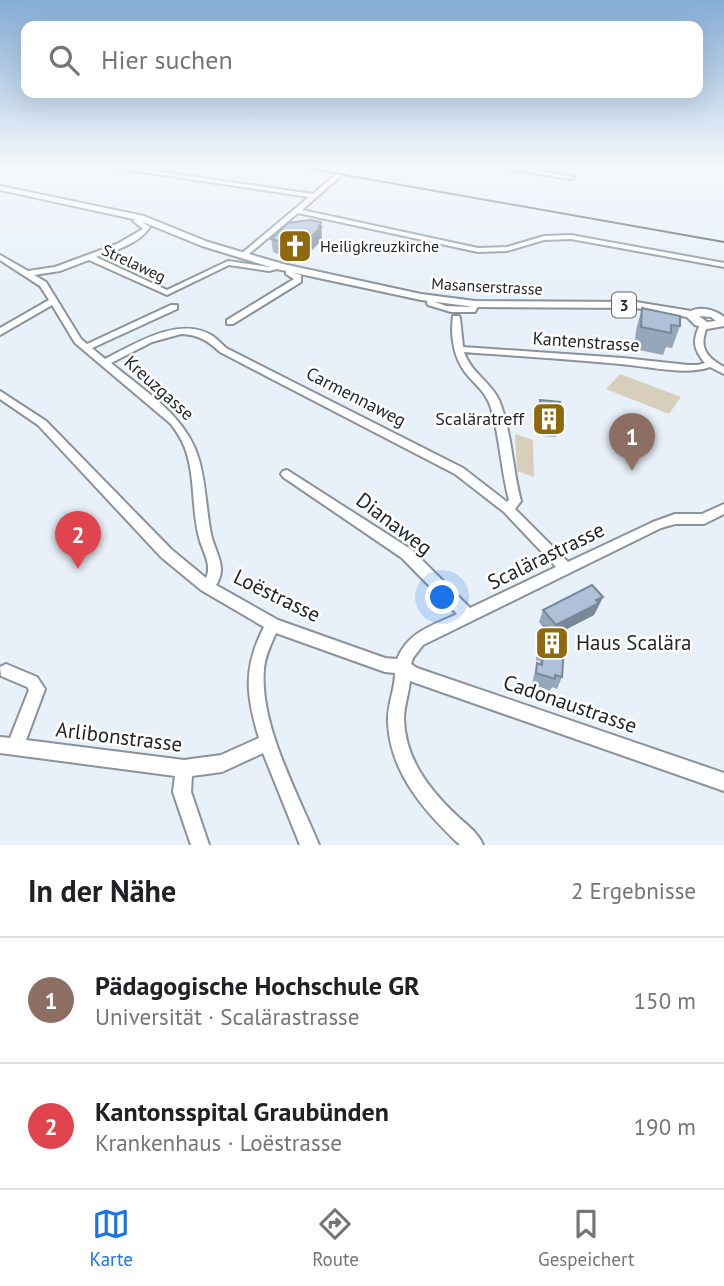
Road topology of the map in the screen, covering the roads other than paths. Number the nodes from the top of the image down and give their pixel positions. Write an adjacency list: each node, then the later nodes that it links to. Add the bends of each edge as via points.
1 (87, 206): 4 (main road, Masanserstrasse / 3)
2 (304, 206): 3 (street)
3 (299, 211): 5 (street); 8 (street, via 478,250 571,237)
4 (141, 218): 5 (main road, Masanserstrasse / 3); 7 (street, via 136,221 147,227 142,233)
5 (244, 256): 9 (main road, Masanserstrasse / 3)
6 (0, 257): 10 (street, Kreuzgasse)
7 (89, 257): 9 (street, Strelaweg, via 167,293 229,263); 10 (street, via 52,271)
8 (724, 265)
9 (285, 268): 13 (main road, Masanserstrasse / 3, via 475,304 636,305); 16 (street, via 298,280)
10 (27, 274): 11 (street, Kreuzgasse, via 47,288)
11 (54, 300): 18 (street); 19 (street, Kreuzgasse, via 73,335)
12 (174, 307): 19 (street)
13 (692, 315): 15 (main road, 3, via 705,311); 17 (main road, 3)
14 (456, 318): 20 (street)
15 (723, 320): 17 (main road, 3, via 718,326)
16 (230, 322)
17 (704, 325): 22 (street, via 699,348)
18 (0, 332)
19 (86, 348): 21 (street, Kreuzgasse)
20 (458, 349): 22 (street, Kantenstrasse, via 688,368); 26 (street, via 468,370 494,402 515,502)
21 (104, 363): 26 (street, Carmennaweg, via 169,333 198,333 223,350 426,452); 29 (street, Kreuzgasse, via 175,422 189,443 205,538 215,568)
22 (710, 364): 23 (street)
23 (724, 371)
24 (0, 394): 29 (street, Loëstrasse, via 42,422 166,553)
25 (287, 474): 30 (street, Dianaweg, via 407,554)
26 (508, 509): 28 (street, Carmennaweg)
27 (724, 509): 28 (street, Scalärastrasse, via 704,519 676,519 657,525)
28 (566, 569): 30 (street, Scalärastrasse)
29 (206, 586): 31 (street, Loëstrasse)
30 (468, 616): 32 (street, Scalärastrasse, via 418,640)
31 (273, 625): 32 (street, Loëstrasse); 34 (street, via 256,673)
32 (402, 667): 37 (street, Cadonaustrasse); 40 (street, via 405,680 396,712 397,735 408,768 421,792)
33 (6, 671): 35 (street, via 33,682 37,689)
34 (269, 741): 36 (street, Arlibonstrasse, via 222,763); 39 (street)
35 (8, 746): 36 (street, Arlibonstrasse)
36 (184, 769): 38 (street, via 182,792)
37 (724, 782)
38 (200, 845)
39 (310, 845)
40 (474, 845)

